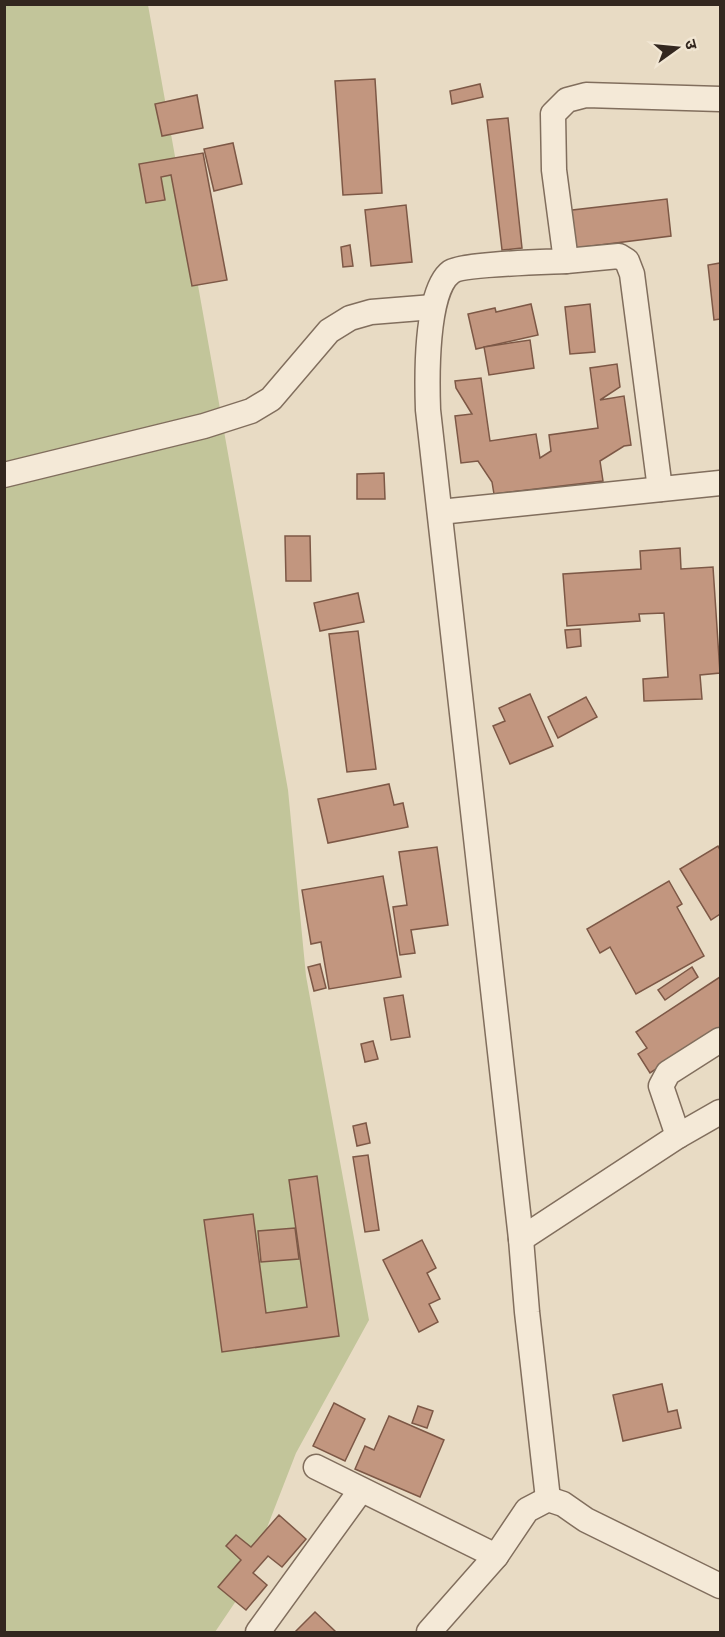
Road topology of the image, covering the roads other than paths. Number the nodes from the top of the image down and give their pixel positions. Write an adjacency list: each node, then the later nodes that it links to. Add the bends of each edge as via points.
1 (720, 99): 2 (street, via 586,95 567,100 553,114 554,170)
2 (566, 261): 3 (street, via 451,272); 6 (street, via 619,256 630,267)
3 (433, 307): 4 (street, via 371,312 350,318 329,330 272,399 251,411); 7 (street, via 427,368)
4 (4, 475)
5 (720, 483): 6 (street)
6 (660, 489): 7 (street)
7 (440, 512): 11 (street)
8 (720, 1040): 10 (street, via 668,1073 662,1081)
9 (720, 1112): 10 (street)
10 (678, 1136): 11 (street)
11 (521, 1239): 14 (street)
12 (316, 1467): 13 (street)
13 (361, 1490): 15 (street); 17 (street)
14 (548, 1499): 15 (street, via 527,1510); 16 (street)
15 (496, 1556): 18 (street)
16 (720, 1586)
17 (258, 1632)
18 (429, 1632)

